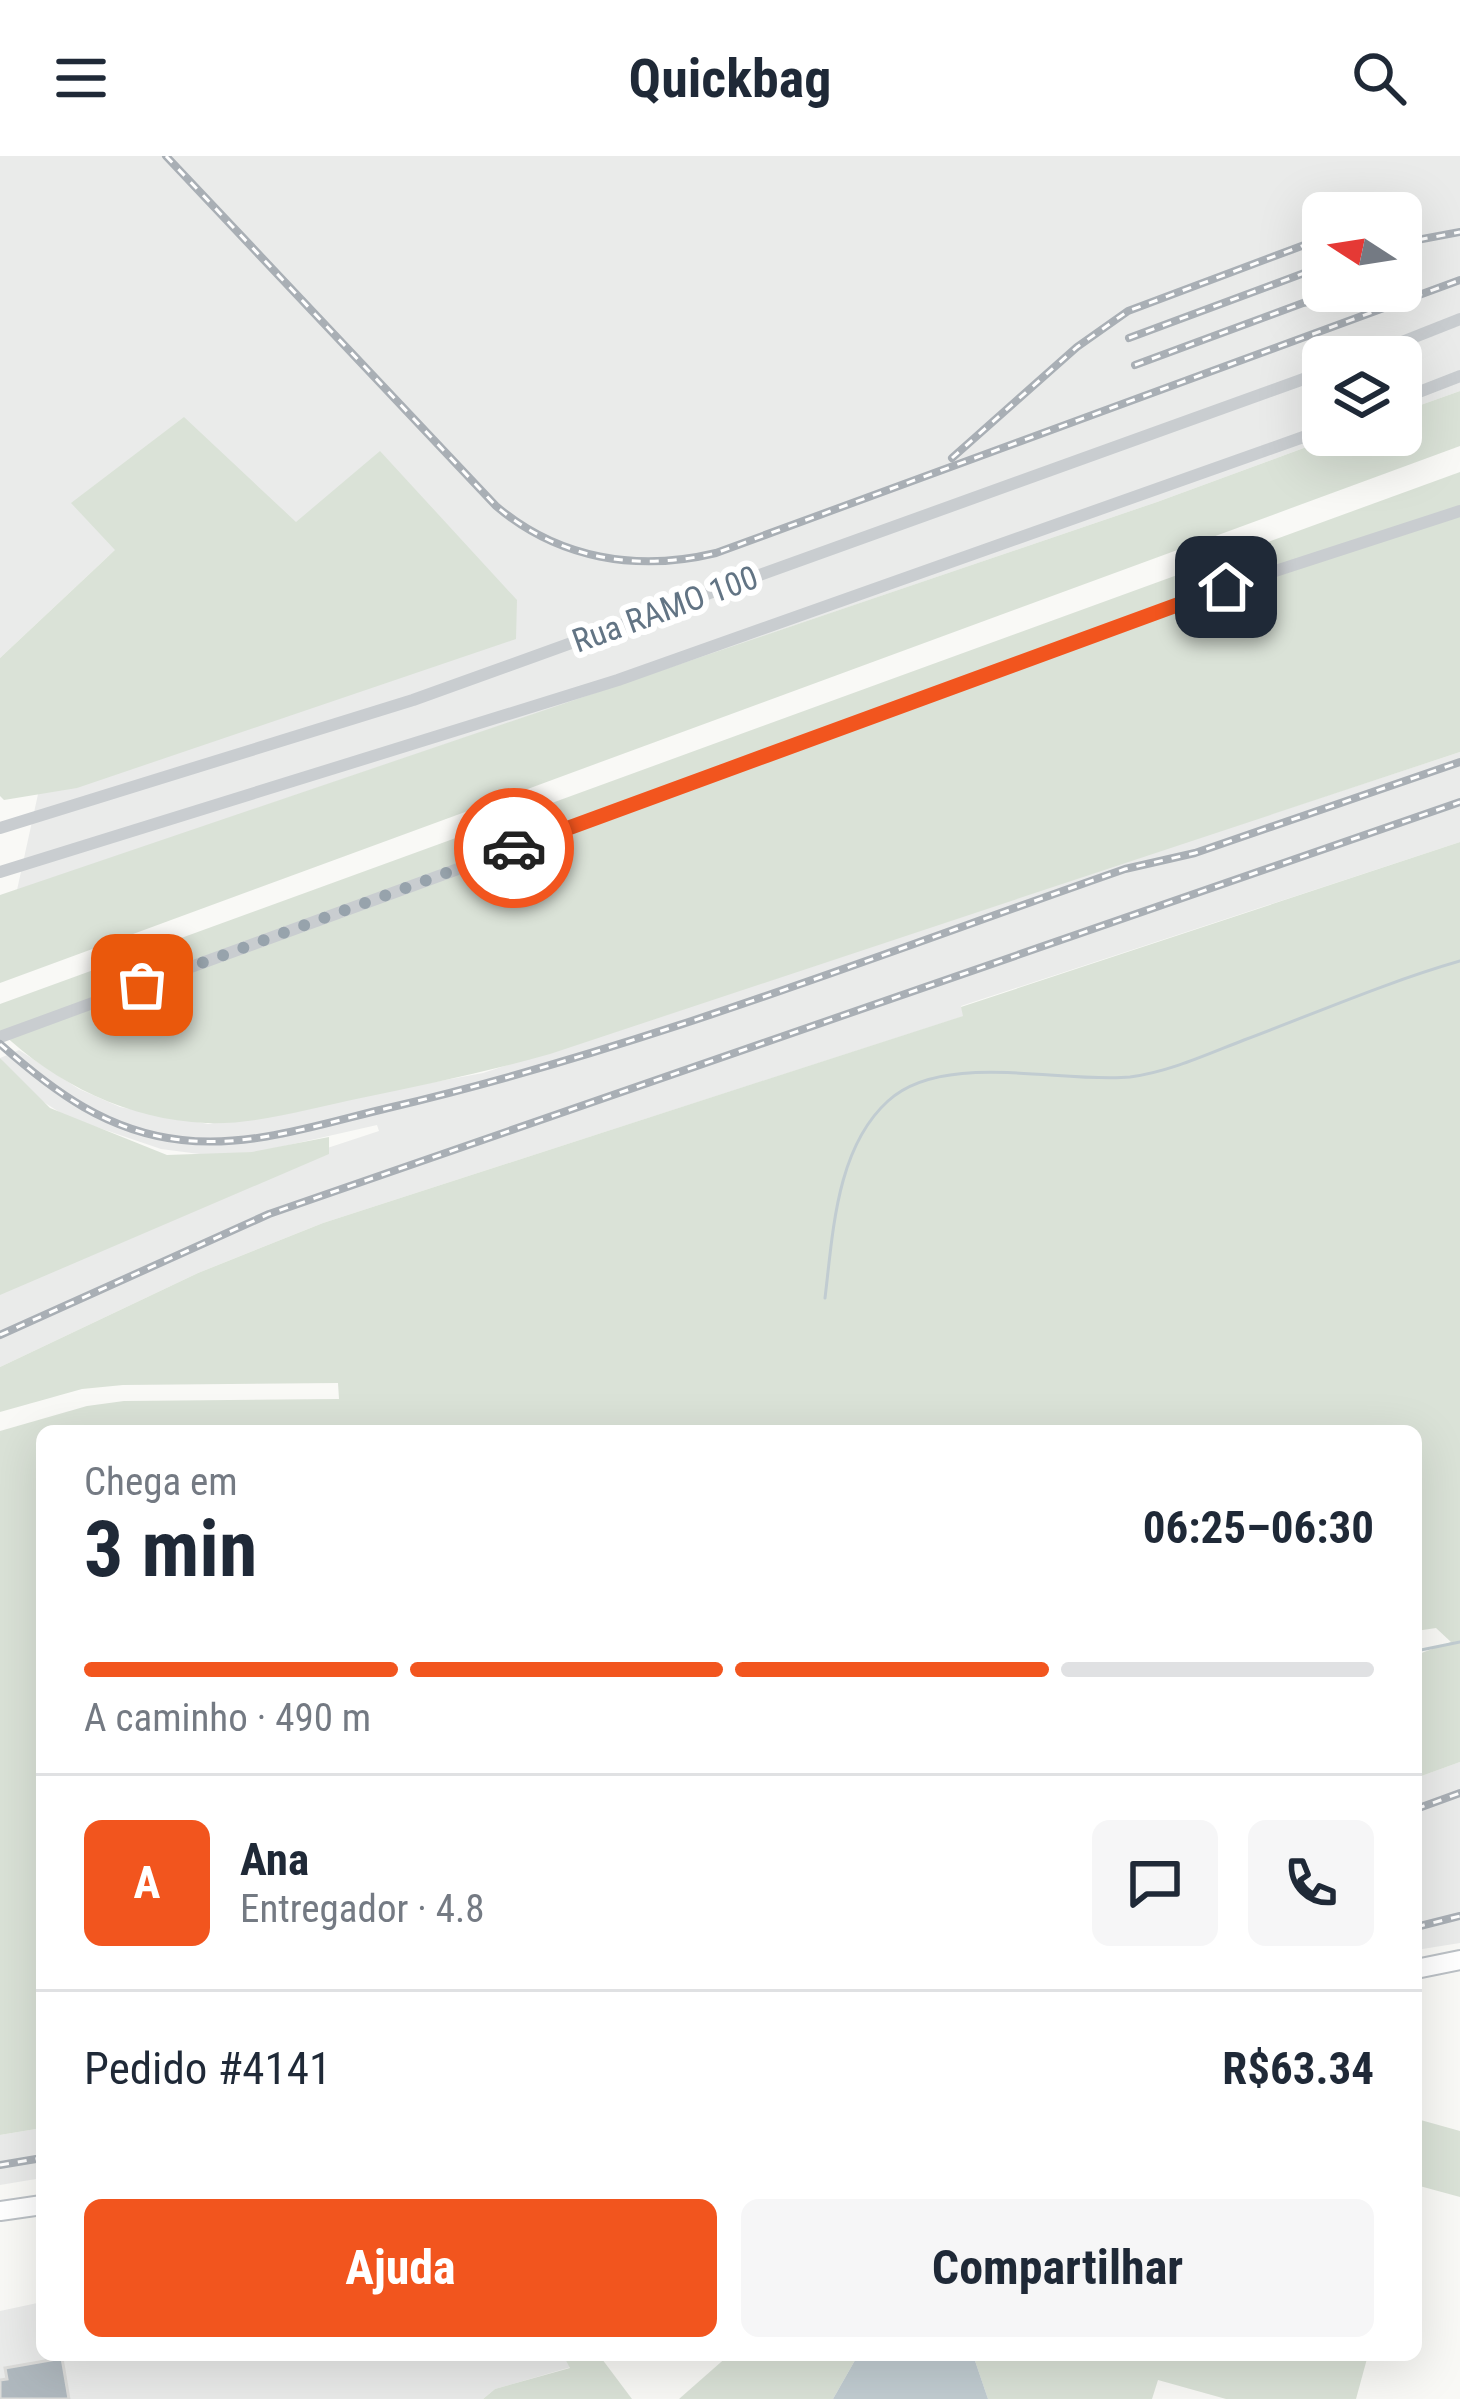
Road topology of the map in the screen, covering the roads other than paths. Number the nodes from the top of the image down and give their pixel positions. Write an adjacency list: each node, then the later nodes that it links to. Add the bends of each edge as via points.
1 (1460, 320): 2 (street)
2 (1418, 336)
3 (1460, 376): 5 (street)
4 (1302, 379): 8 (street, Rua RAMO 100, via 413,700)
5 (1422, 391)
6 (1302, 437): 9 (street, Rua RAMO 100, via 618,680)
7 (1460, 511): 10 (street, via 1203,596)
8 (0, 828)
9 (0, 872)
10 (0, 1037)
11 (1460, 1960): 12 (street)
12 (1422, 1968)
13 (36, 2206): 14 (street)
14 (0, 2211)

